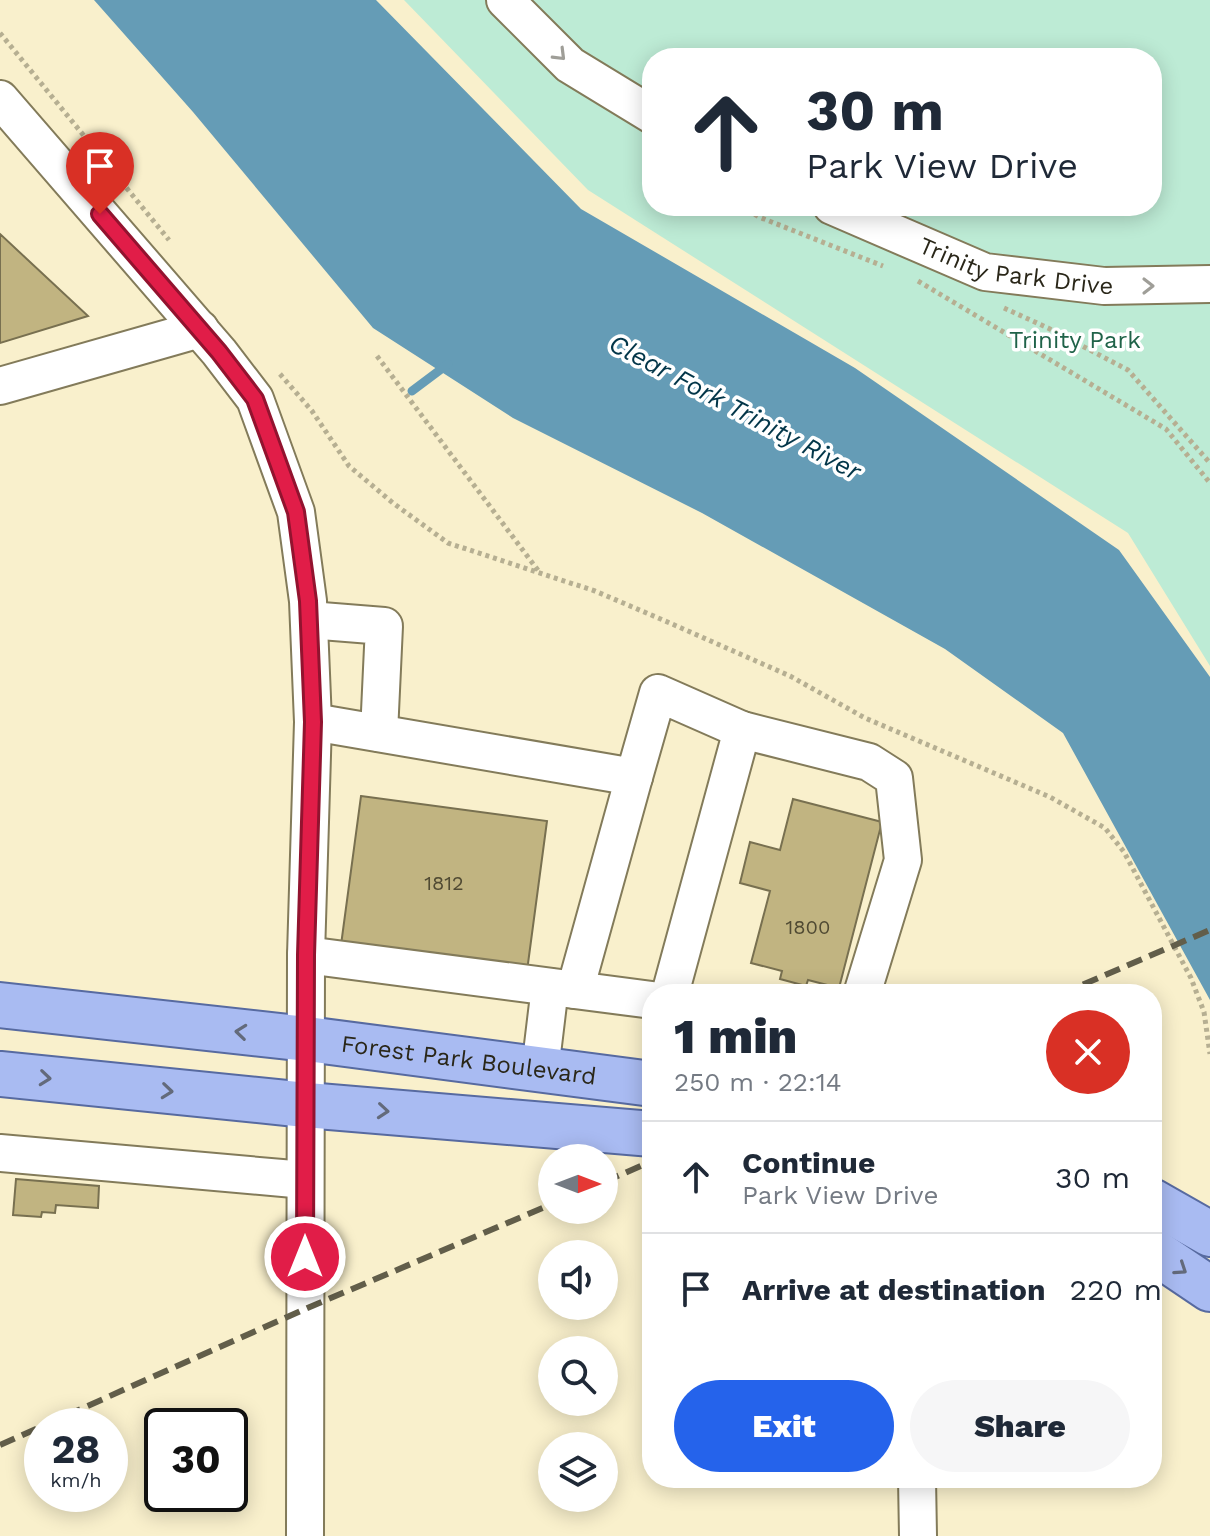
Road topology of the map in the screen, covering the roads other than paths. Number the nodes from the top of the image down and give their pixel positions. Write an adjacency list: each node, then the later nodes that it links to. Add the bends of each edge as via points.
1 (505, 0): 3 (street, one-way to 3, via 570,65)
2 (0, 99): 6 (street)
3 (642, 109)
4 (855, 216): 5 (street, Trinity Park Drive, one-way to 5, via 985,272 1104,286)
5 (1210, 284)
6 (200, 329): 7 (street); 8 (street, via 255,399 296,512)
7 (0, 386)
8 (309, 620): 9 (street); 11 (street, via 384,626)
9 (313, 722): 11 (street); 13 (street)
10 (742, 730): 12 (street, via 658,693); 14 (street); 15 (street, via 869,762 894,778 903,860)
11 (379, 733): 12 (street)
12 (634, 777): 16 (street)
13 (306, 955): 16 (street); 19 (street)
14 (673, 984)
15 (865, 984)
16 (562, 988): 17 (street); 20 (street)
17 (642, 999)
18 (0, 1005): 19 (main road, Forest Park Boulevard, one-way to 18)
19 (307, 1039): 20 (main road, Forest Park Boulevard); 23 (street)
20 (540, 1070): 22 (main road, Forest Park Boulevard)
21 (0, 1074): 23 (main road, one-way to 23)
22 (642, 1083)
23 (306, 1105): 24 (main road, one-way to 24); 26 (street)
24 (642, 1133)
25 (0, 1153): 26 (street)
26 (305, 1180): 32 (street)
27 (1162, 1207): 28 (main road)
28 (1210, 1234)
29 (1162, 1257): 30 (main road, one-way to 30)
30 (1210, 1289)
31 (917, 1488): 33 (street)
32 (305, 1536)
33 (918, 1536)

